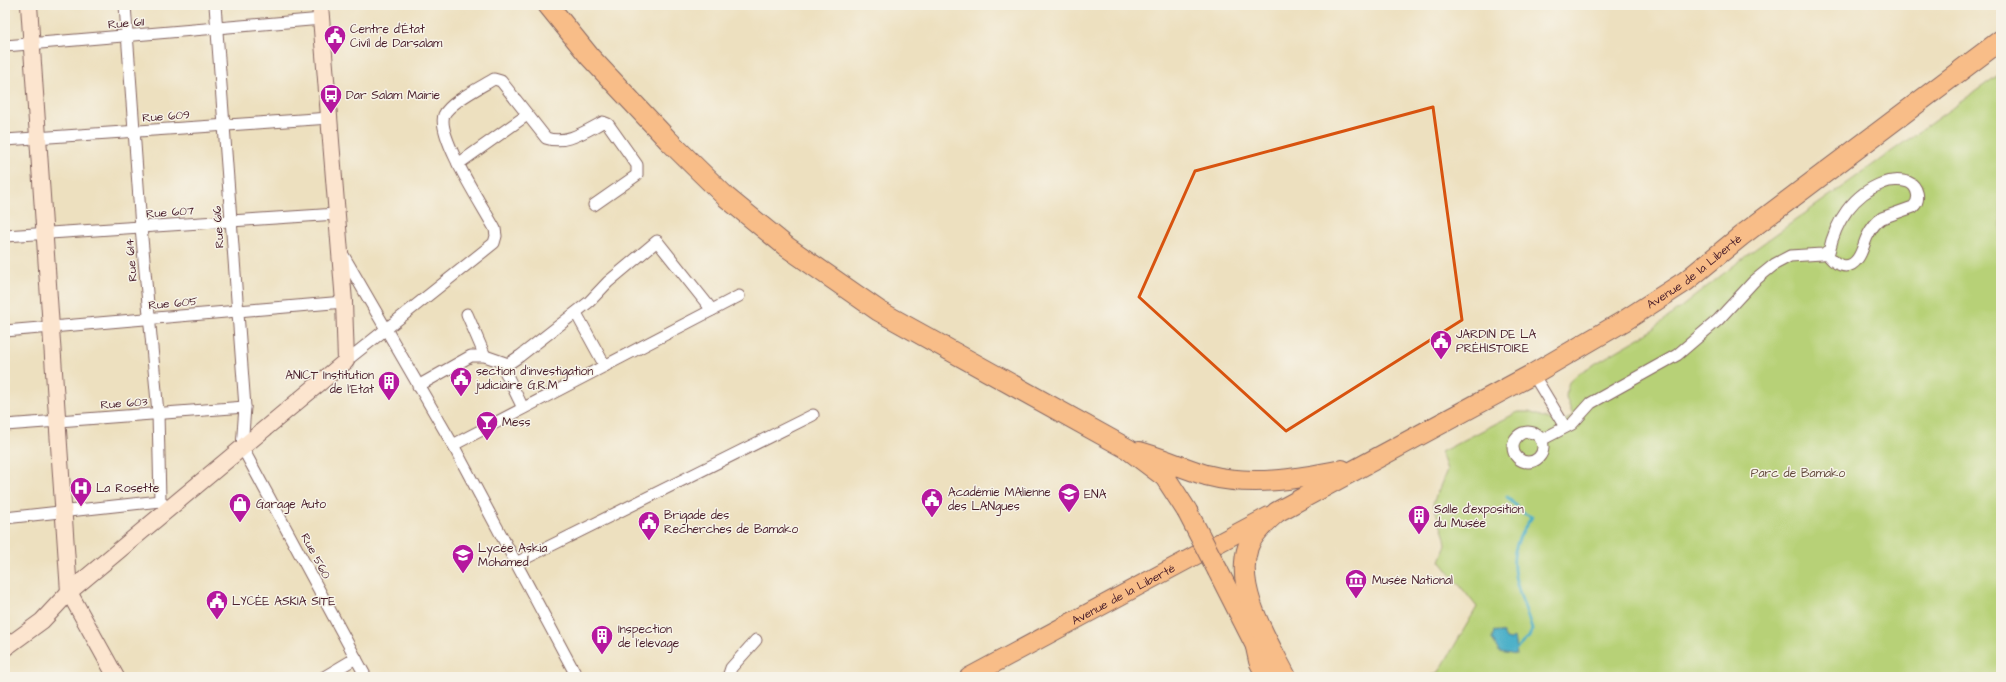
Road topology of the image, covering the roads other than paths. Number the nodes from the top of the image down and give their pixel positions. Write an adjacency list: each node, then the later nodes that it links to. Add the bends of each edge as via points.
1 (29, 5): 9 (street)
2 (125, 5): 7 (street, Rue 614)
3 (215, 5): 6 (street, Rue 616)
4 (548, 5): 52 (highway, via 590,57 668,140 726,197 787,247 879,311)
5 (321, 12): 6 (street, Rue 611); 12 (street)
6 (217, 28): 7 (street, Rue 611); 13 (street, Rue 616)
7 (127, 36): 9 (street, Rue 611); 14 (street, Rue 614)
8 (2001, 40): 40 (highway, Avenue de la Liberté, via 1741,236 1686,281)
9 (32, 44): 10 (street, Rue 611); 15 (street)
10 (5, 46)
11 (527, 114): 17 (street); 17 (street, via 498,79 451,106 444,116 443,126); 18 (street, via 546,138 553,140 578,136 603,122 608,124 638,165 638,170 637,175)
12 (330, 118): 13 (street, Rue 609); 19 (street)
13 (224, 125): 14 (street, Rue 609); 20 (street, Rue 616)
14 (135, 131): 15 (street, Rue 609); 21 (street, Rue 614)
15 (38, 138): 16 (street, Rue 609); 22 (street)
16 (5, 140)
17 (458, 164): 34 (street, via 495,229 494,243)
18 (594, 205)
19 (337, 214): 20 (street, Rue 607); 24 (street)
20 (231, 221): 21 (street, Rue 607); 29 (street, Rue 616)
21 (141, 227): 22 (street, Rue 607); 32 (street, Rue 614)
22 (45, 234): 23 (street, Rue 607); 33 (street)
23 (5, 236)
24 (340, 249): 27 (street); 34 (street)
25 (1826, 252): 25 (street, via 1829,252 1833,234 1845,210 1870,190 1884,182 1897,181 1908,182 1916,188 1917,203 1878,221 1868,235 1856,261 1846,266 1840,265 1831,261); 48 (street, via 1790,256 1775,264 1693,343 1591,403 1572,424)
26 (739, 296): 28 (street)
27 (344, 302): 29 (street, Rue 605); 37 (street)
28 (712, 310): 30 (street, via 657,241); 39 (street)
29 (238, 311): 32 (street, Rue 605); 42 (street, Rue 616)
30 (576, 313): 38 (street, via 508,364); 39 (street)
31 (466, 314): 36 (street)
32 (150, 319): 33 (street, Rue 605); 44 (street, Rue 614)
33 (51, 327): 35 (street, Rue 605); 46 (street)
34 (385, 329): 37 (street); 41 (street)
35 (5, 331)
36 (485, 356): 38 (street); 41 (street, via 471,356)
37 (346, 361): 51 (street)
38 (501, 363): 43 (street)
39 (605, 366): 43 (street)
40 (1533, 374): 48 (street); 53 (highway, Avenue de la Liberté)
41 (418, 386): 50 (street)
42 (245, 407): 44 (street, Rue 603); 51 (street, Rue 616)
43 (523, 408): 50 (street)
44 (158, 413): 46 (street, Rue 603); 54 (street, Rue 614)
45 (813, 415): 58 (street)
46 (58, 421): 47 (street, Rue 603); 55 (street)
47 (5, 425)
48 (1564, 427): 49 (street)
49 (1541, 440)
50 (453, 445): 58 (street)
51 (242, 447): 54 (street); 63 (street, Rue 560)
52 (1128, 449): 53 (highway, via 1206,474 1249,481 1298,479); 61 (highway, bridge, via 1165,478 1187,511)
53 (1364, 465): 56 (highway)
54 (164, 505): 55 (street); 59 (street)
55 (64, 512): 57 (street); 59 (street)
56 (1277, 512): 69 (main road, Avenue de la Liberté); 72 (highway, via 1255,534 1248,548 1246,591 1252,610)
57 (5, 518)
58 (516, 563): 67 (street)
59 (69, 592): 62 (street, via 42,620); 64 (street)
60 (756, 640): 68 (street, via 731,668)
61 (1256, 647): 70 (highway); 71 (highway)
62 (5, 648)
63 (356, 658): 65 (street); 66 (street, Rue 560)
64 (116, 677)
65 (324, 677)
66 (366, 677)
67 (577, 677)
68 (728, 677)
69 (969, 677)
70 (1266, 677)
71 (1276, 677)
72 (1286, 677)

